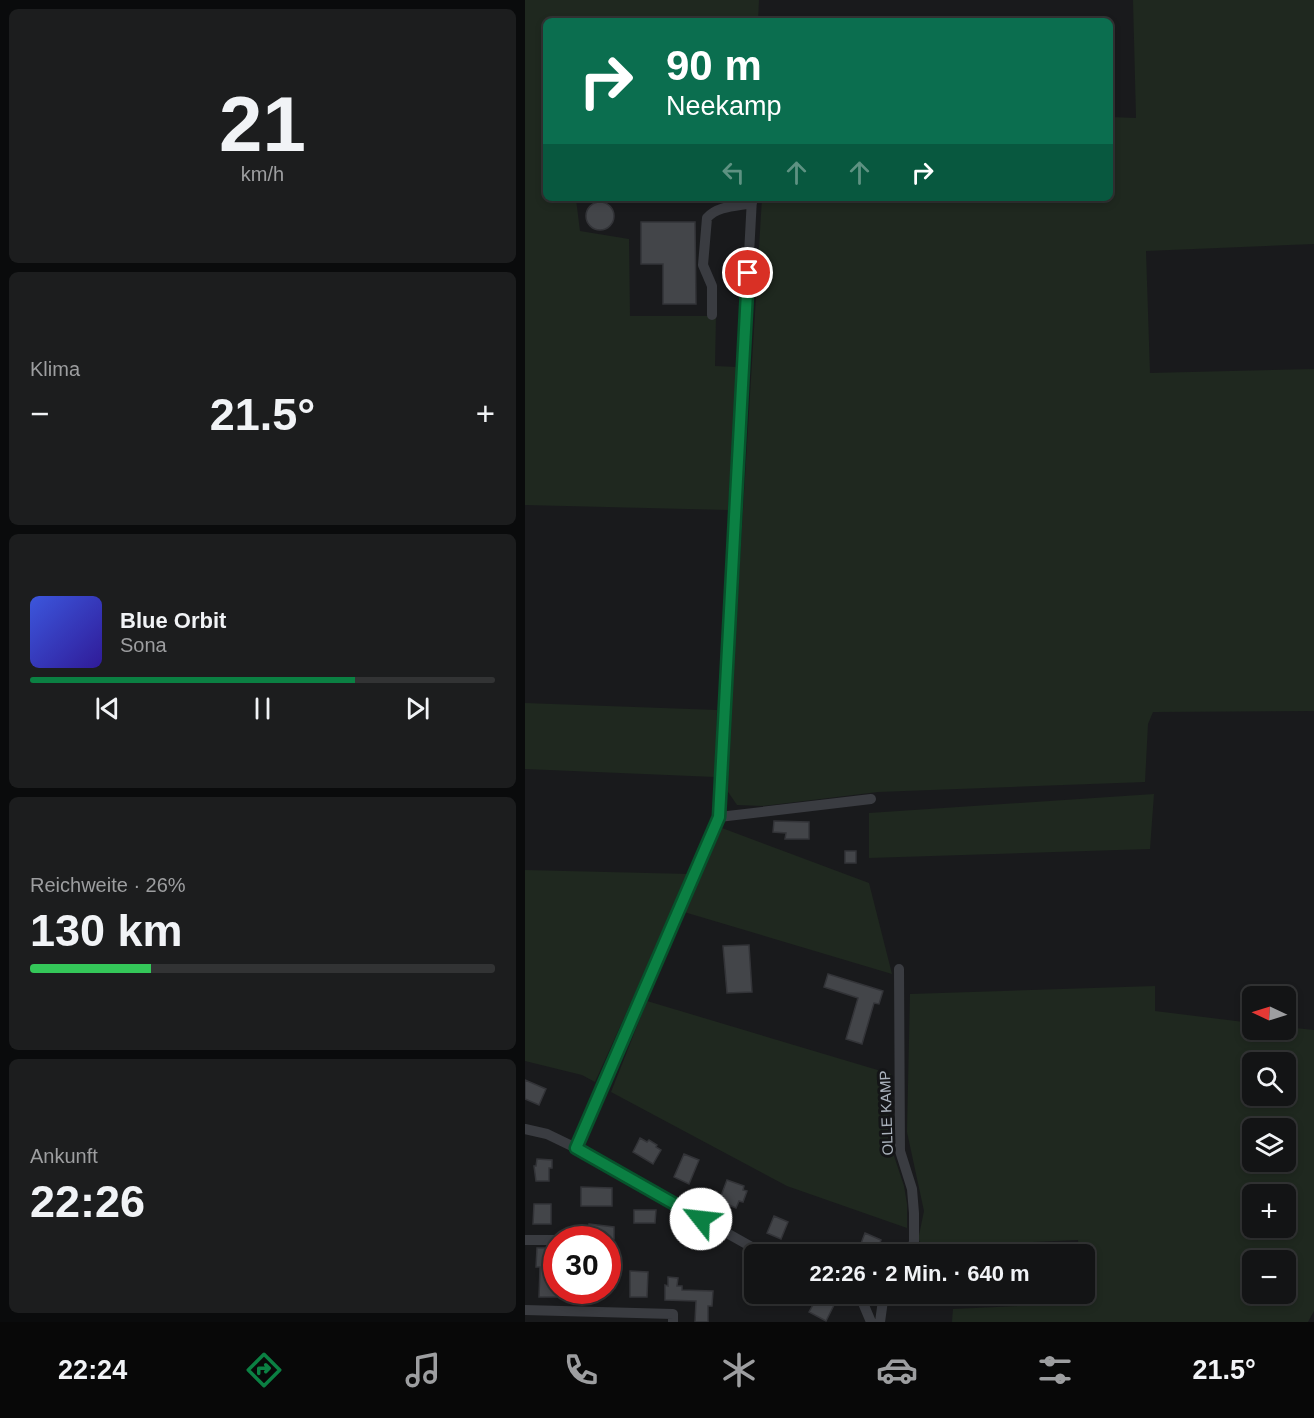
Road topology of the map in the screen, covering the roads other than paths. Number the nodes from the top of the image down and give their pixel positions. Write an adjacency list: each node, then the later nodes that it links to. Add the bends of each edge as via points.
1 (748, 201): 3 (street, via 720,209 707,218 703,265 712,286)
2 (752, 201): 5 (street)
3 (712, 315)
4 (871, 799): 5 (street)
5 (719, 817): 8 (street)
6 (899, 969): 12 (street, OLLE KAMP, via 900,1151 912,1189)
7 (525, 1129): 8 (street)
8 (576, 1148): 11 (street)
9 (525, 1240): 10 (street)
10 (543, 1240)
11 (746, 1244)
12 (913, 1244)
13 (863, 1304): 18 (street)
14 (882, 1304): 19 (street)
15 (525, 1310): 16 (street)
16 (571, 1317): 17 (street, via 673,1314)
17 (673, 1322)
18 (871, 1322)
19 (880, 1322)

